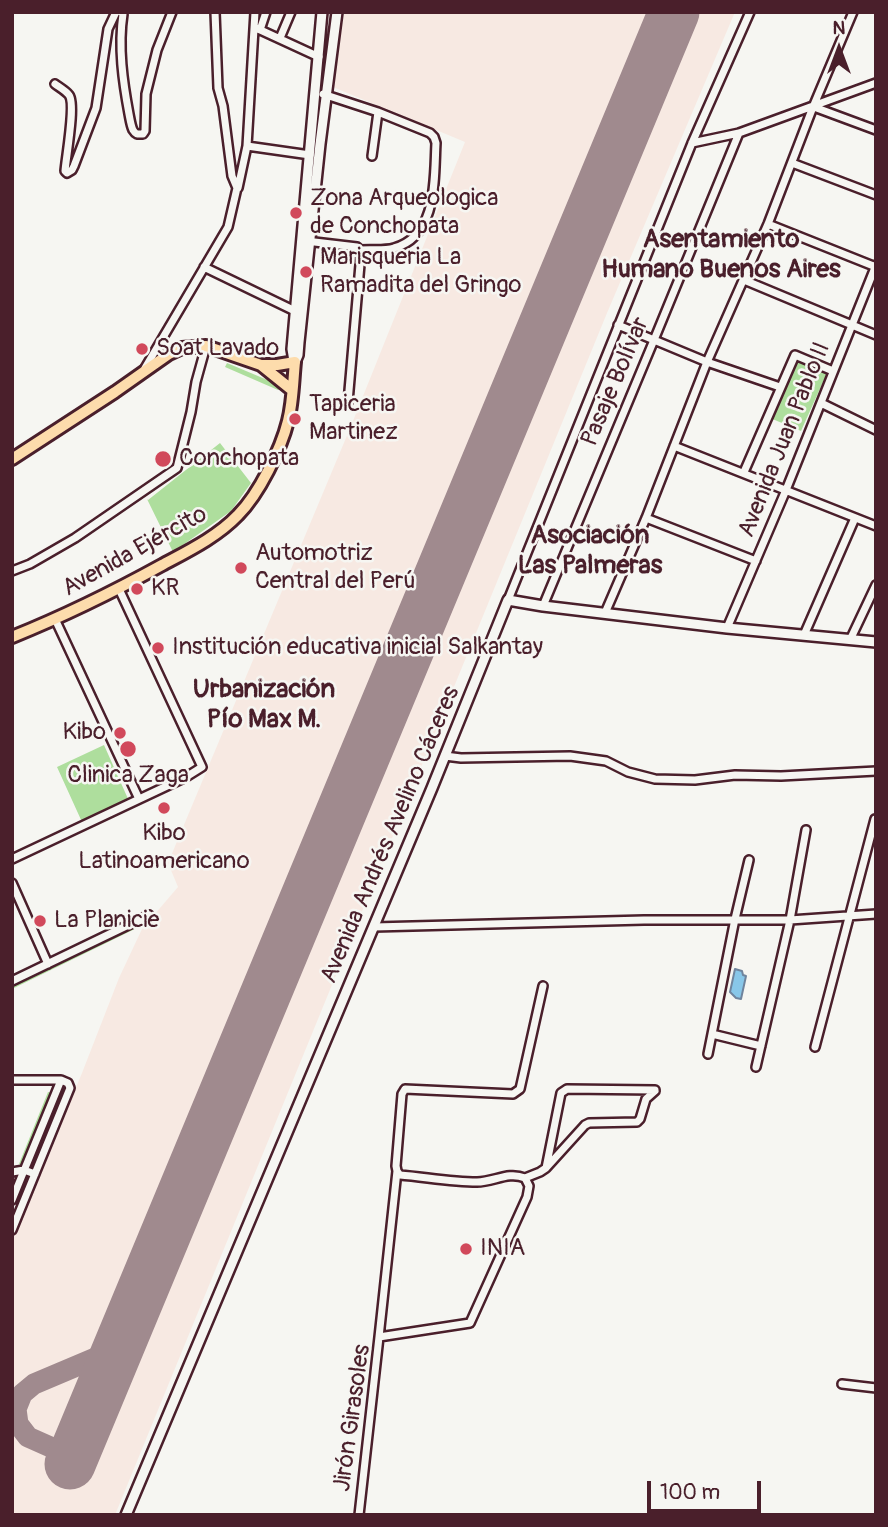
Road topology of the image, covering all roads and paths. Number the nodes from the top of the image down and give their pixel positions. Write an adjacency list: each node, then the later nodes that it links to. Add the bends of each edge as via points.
1 (119, 12): 2 (street, via 123,14 120,32 127,104 134,132 143,134 146,94); 15 (street, via 108,29 96,108 74,166 67,173 71,96)
2 (172, 12)
3 (215, 12): 27 (street, via 218,88)
4 (256, 12): 11 (street)
5 (266, 12): 11 (street)
6 (291, 12): 12 (street)
7 (322, 12): 13 (street, Avenida Ejército)
8 (337, 12): 17 (street, Avenida Ejército)
9 (750, 12): 22 (street, Avenida Andrés Avelino Cáceres)
10 (853, 12): 18 (street)
11 (258, 29): 12 (street); 23 (street)
12 (280, 38): 13 (street)
13 (319, 57): 16 (street, Avenida Ejército)
14 (876, 83): 18 (street)
15 (55, 84)
16 (316, 91): 17 (street); 24 (street, Avenida Ejército)
17 (326, 95): 19 (street); 30 (street, Avenida Ejército)
18 (813, 107): 20 (street); 21 (street); 26 (street)
19 (378, 112): 25 (street); 31 (street, via 434,137 433,185 421,231 394,248)
20 (876, 130)
21 (739, 133): 22 (street); 39 (street, Pasaje Bolívar)
22 (692, 143): 36 (street, Avenida Andrés Avelino Cáceres)
23 (247, 146): 24 (street); 27 (street)
24 (310, 155): 30 (street, Avenida Ejército)
25 (372, 156)
26 (792, 163): 28 (street); 29 (street)
27 (237, 188): 33 (street, via 228,227)
28 (876, 195)
29 (768, 224): 32 (street); 34 (street)
30 (306, 241): 31 (street); 35 (street, Avenida Ejército); 41 (street, Avenida Ejército)
31 (360, 250): 48 (street)
32 (875, 266): 37 (street, Avenida Juan Pablo II)
33 (204, 267): 35 (street); 44 (street)
34 (744, 280): 37 (street); 42 (street)
35 (295, 311): 41 (street, Avenida Ejército)
36 (618, 325): 39 (street); 62 (street, Avenida Andrés Avelino Cáceres)
37 (852, 325): 38 (street); 45 (street, Avenida Juan Pablo II)
38 (876, 335)
39 (654, 340): 42 (street); 63 (street, Pasaje Bolívar)
40 (206, 346): 43 (highway); 44 (highway, via 182,348); 59 (street, via 177,468 75,538)
41 (295, 362): 43 (highway); 47 (highway, Avenida Ejército)
42 (707, 362): 46 (street); 51 (street)
43 (261, 365): 47 (highway)
44 (143, 371): 52 (highway)
45 (833, 371): 46 (street, via 795,355); 49 (street, Avenida Juan Pablo II)
46 (780, 387): 53 (street)
47 (292, 390): 61 (highway, Avenida Ejército, via 288,421 272,463 240,514 188,551)
48 (348, 402)
49 (821, 403): 50 (street); 54 (street, Avenida Juan Pablo II)
50 (876, 430)
51 (674, 446): 53 (street); 55 (street)
52 (12, 459)
53 (744, 472): 54 (street)
54 (786, 490): 56 (street); 58 (street, Avenida Juan Pablo II)
55 (646, 518): 58 (street); 64 (street)
56 (855, 518): 57 (street); 67 (street)
57 (876, 526)
58 (756, 561): 66 (street, Avenida Juan Pablo II)
59 (12, 571)
60 (875, 587): 69 (street)
61 (119, 589): 65 (highway, Avenida Ejército); 73 (street, via 202,767)
62 (508, 600): 63 (street); 71 (street, Avenida Andrés Avelino Cáceres)
63 (543, 606): 64 (street)
64 (605, 613): 66 (street)
65 (55, 620): 68 (highway, Avenida Ejército); 73 (street)
66 (727, 628): 67 (street)
67 (804, 635): 69 (street)
68 (12, 637)
69 (850, 640): 70 (street)
70 (876, 642)
71 (445, 756): 72 (street, via 570,756 606,761 655,779); 84 (street, Avenida Andrés Avelino Cáceres)
72 (876, 771)
73 (139, 799): 76 (street)
74 (875, 819): 81 (street)
75 (806, 830): 83 (street)
76 (12, 859)
77 (749, 860): 82 (street)
78 (12, 883): 85 (street)
79 (876, 914): 81 (street)
80 (149, 915): 85 (street)
81 (851, 916): 83 (street); 90 (street)
82 (735, 919): 83 (street); 84 (street); 88 (street)
83 (790, 920): 89 (street)
84 (373, 927): 106 (street, Avenida Andrés Avelino Cáceres)
85 (48, 964): 86 (street)
86 (12, 981)
87 (543, 986): 97 (street, via 520,1089 513,1094 405,1089)
88 (712, 1034): 89 (street); 91 (street)
89 (761, 1046): 92 (street)
90 (815, 1047)
91 (708, 1054)
92 (756, 1067)
93 (12, 1080): 94 (street)
94 (61, 1080): 96 (street); 99 (street, via 66,1081 69,1093)
95 (545, 1168): 95 (street, via 584,1125 638,1122 655,1090 567,1089 561,1093); 100 (street)
96 (24, 1170): 98 (street); 99 (street); 101 (street)
97 (397, 1171): 100 (street, via 400,1175 479,1182 509,1175); 103 (street)
98 (12, 1172)
99 (35, 1174): 102 (street)
100 (525, 1178): 103 (street, Jirón Girasoles, via 527,1197 470,1323)
101 (12, 1200)
102 (12, 1230)
103 (379, 1337): 107 (street, Jirón Girasoles)
104 (842, 1384): 105 (street)
105 (876, 1388)
106 (127, 1515)
107 (359, 1515)

